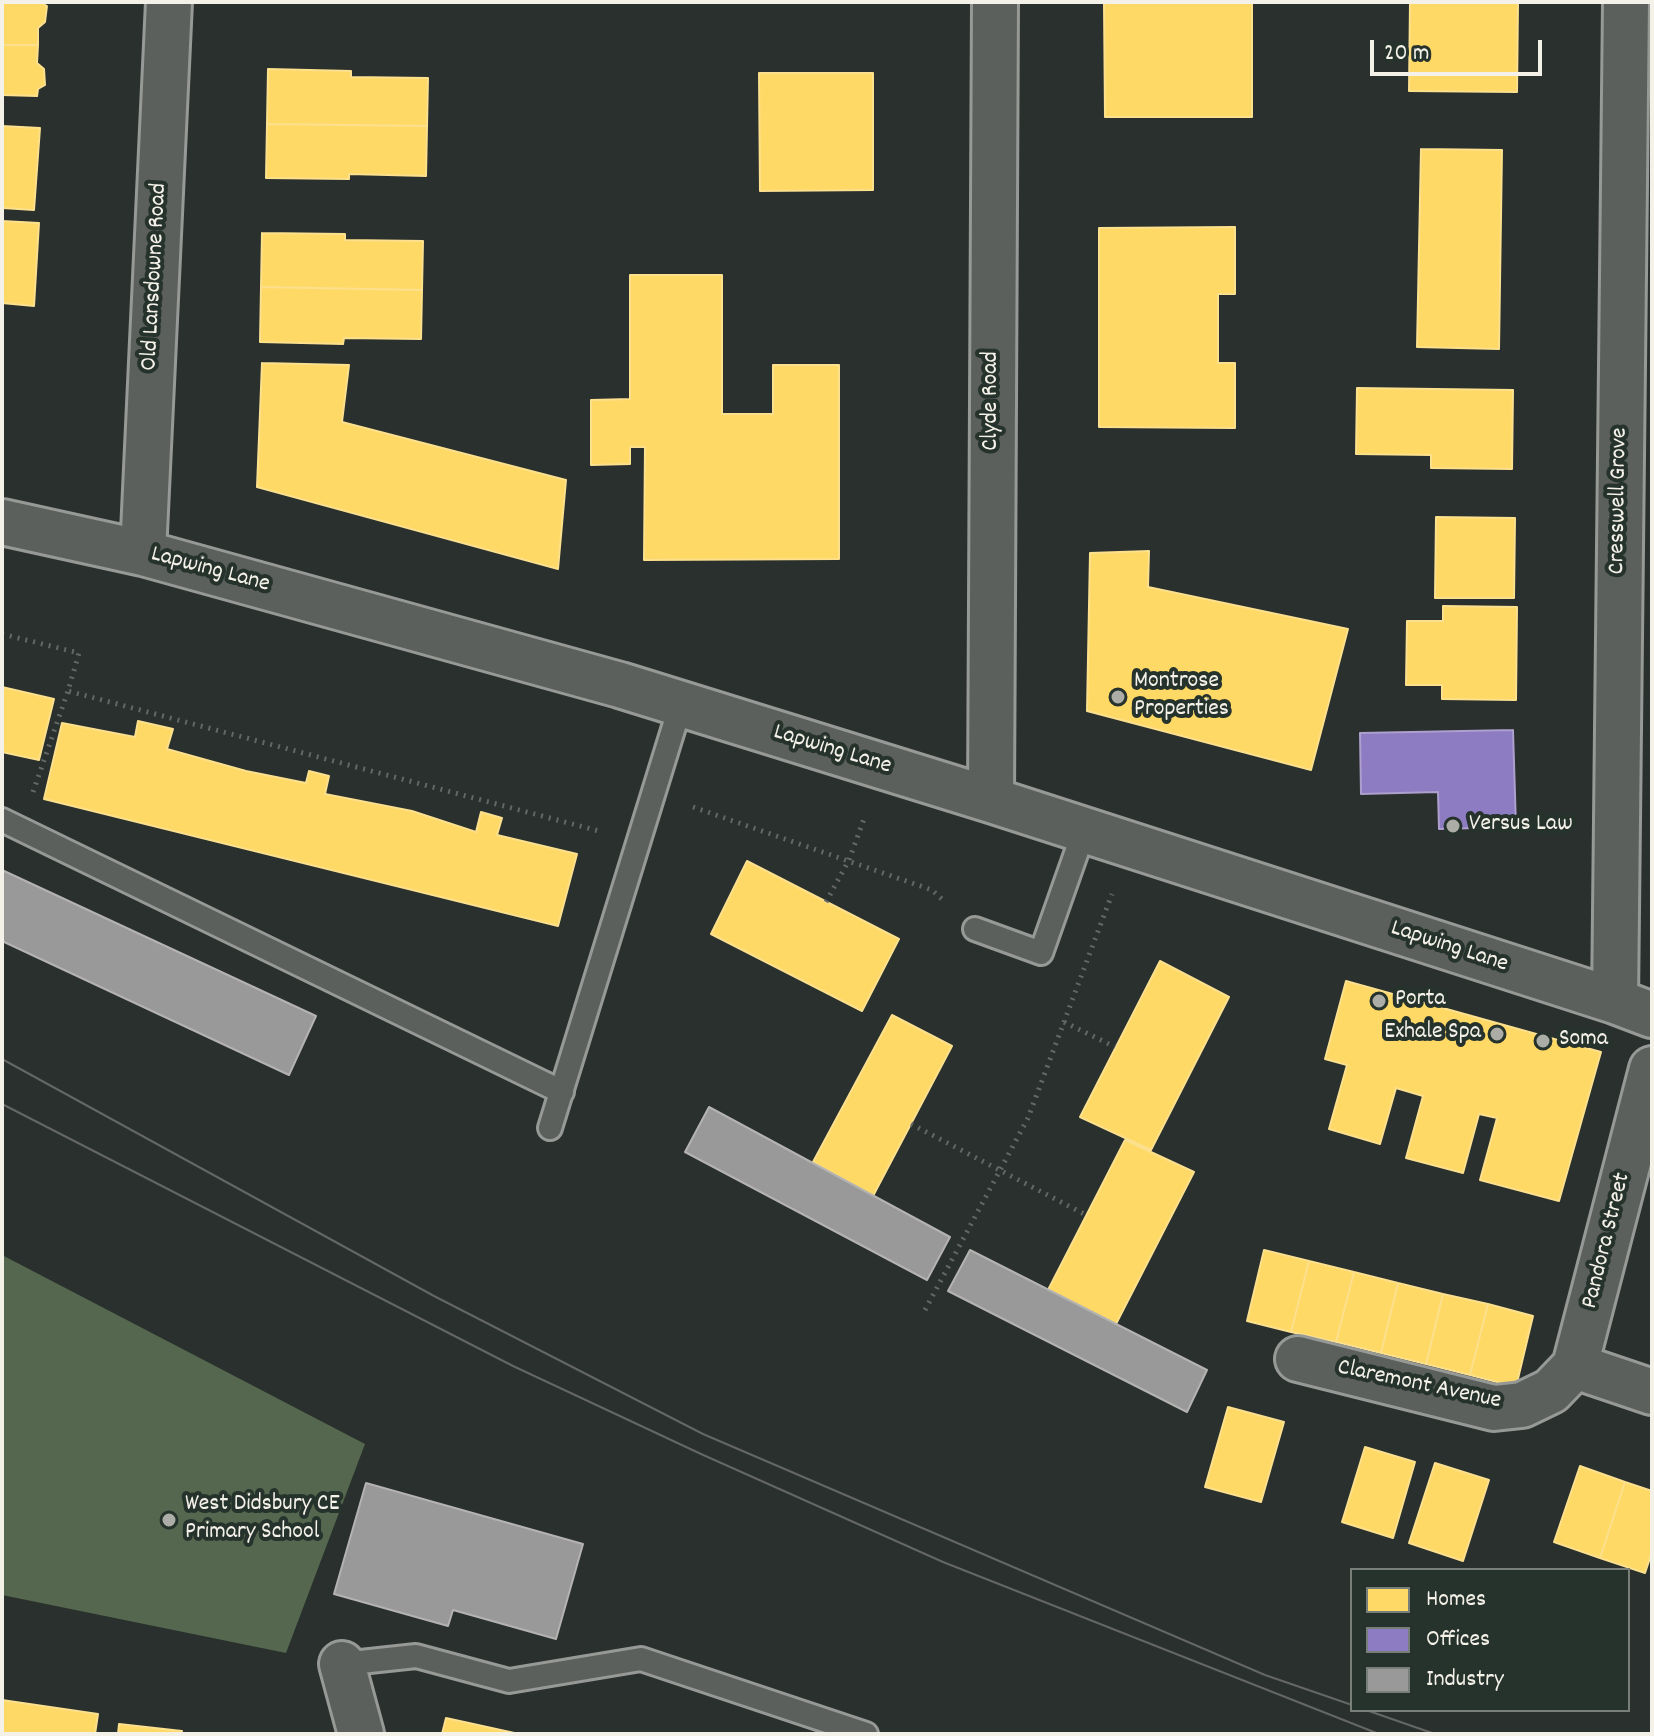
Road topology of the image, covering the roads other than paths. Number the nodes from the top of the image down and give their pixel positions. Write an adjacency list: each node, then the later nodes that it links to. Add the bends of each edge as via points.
1 (169, 2): 5 (street, Old Lansdowne Road)
2 (995, 2): 7 (street, Clyde Road)
3 (1626, 2): 11 (street, Cresswell Grove)
4 (2, 522): 5 (street, Lapwing Lane)
5 (143, 553): 6 (street, Lapwing Lane)
6 (681, 704): 7 (street, Lapwing Lane); 13 (lane)
7 (991, 800): 9 (street, Lapwing Lane)
8 (11, 825): 13 (lane)
9 (1084, 831): 10 (lane, via 1041,953); 11 (street, Lapwing Lane)
10 (975, 929)
11 (1634, 1008)
12 (1652, 1069): 16 (street, Pandora Street)
13 (562, 1092): 14 (lane)
14 (550, 1128)
15 (1298, 1359): 16 (street, Claremont Avenue, via 1494,1408 1522,1405 1551,1391)
16 (1575, 1366): 17 (street)
17 (1652, 1392)
18 (342, 1664): 19 (street); 20 (lane, via 416,1656 509,1681 641,1659)
19 (361, 1734)
20 (866, 1734)

